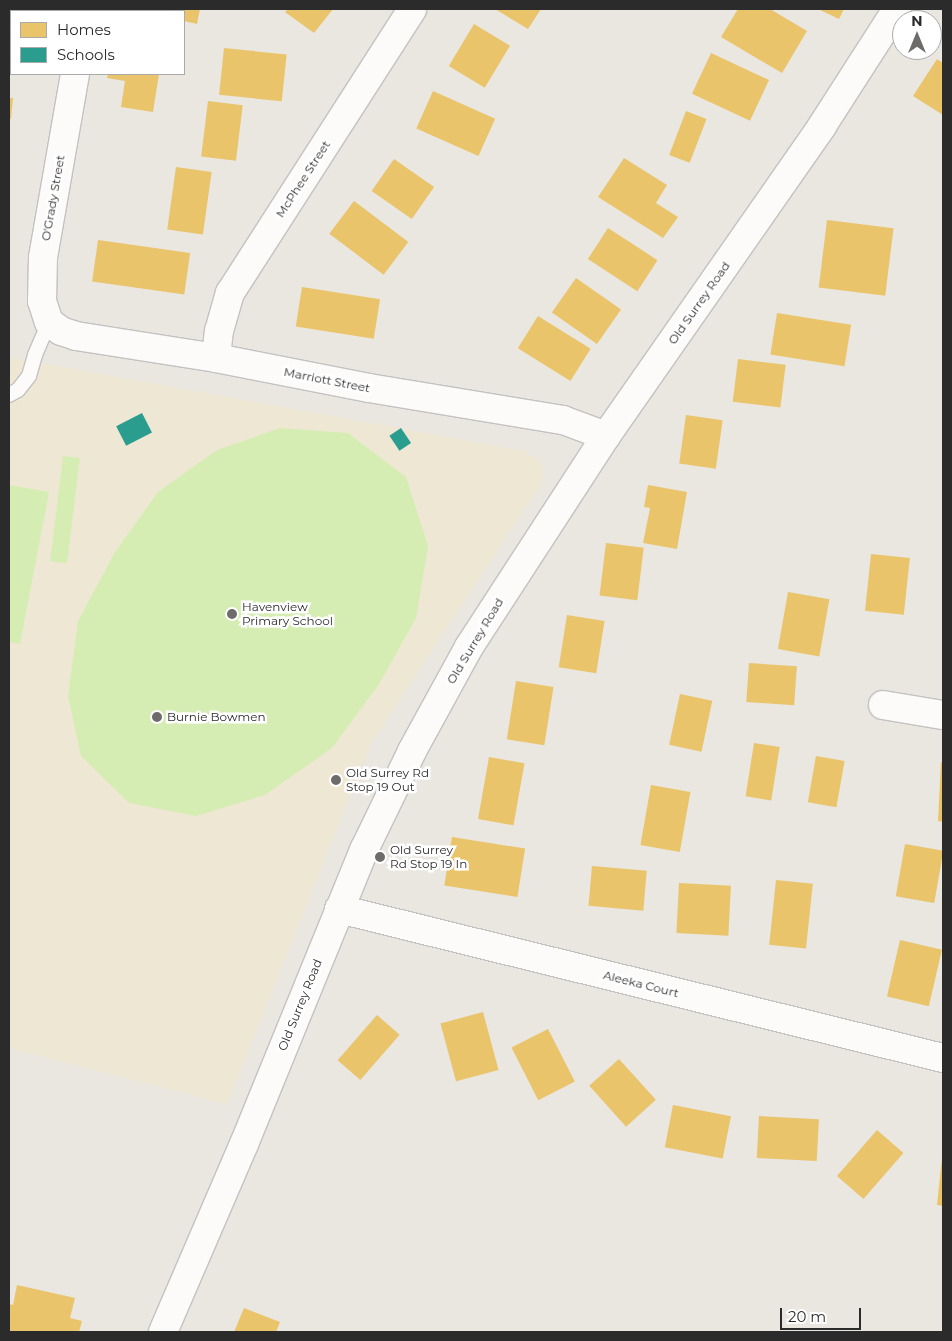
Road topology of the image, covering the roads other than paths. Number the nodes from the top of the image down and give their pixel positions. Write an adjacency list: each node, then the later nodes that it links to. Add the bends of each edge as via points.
1 (412, 9): 5 (street, McPhee Street, via 230,293 219,331)
2 (897, 9): 7 (street, Old Surrey Road, via 822,126)
3 (75, 75): 4 (street, O'Grady Street, via 43,257 42,301)
4 (49, 322): 5 (street, Marriott Street, via 76,336); 6 (lane, via 29,376 18,390)
5 (216, 358): 7 (street, Marriott Street, via 368,388 563,420)
6 (9, 395)
7 (606, 436): 10 (street, Old Surrey Road, via 469,647 412,751)
8 (884, 705): 9 (street)
9 (943, 715)
10 (339, 909): 11 (street, Aleeka Court); 12 (street, Old Surrey Road, via 244,1144)
11 (943, 1058)
12 (163, 1332)

